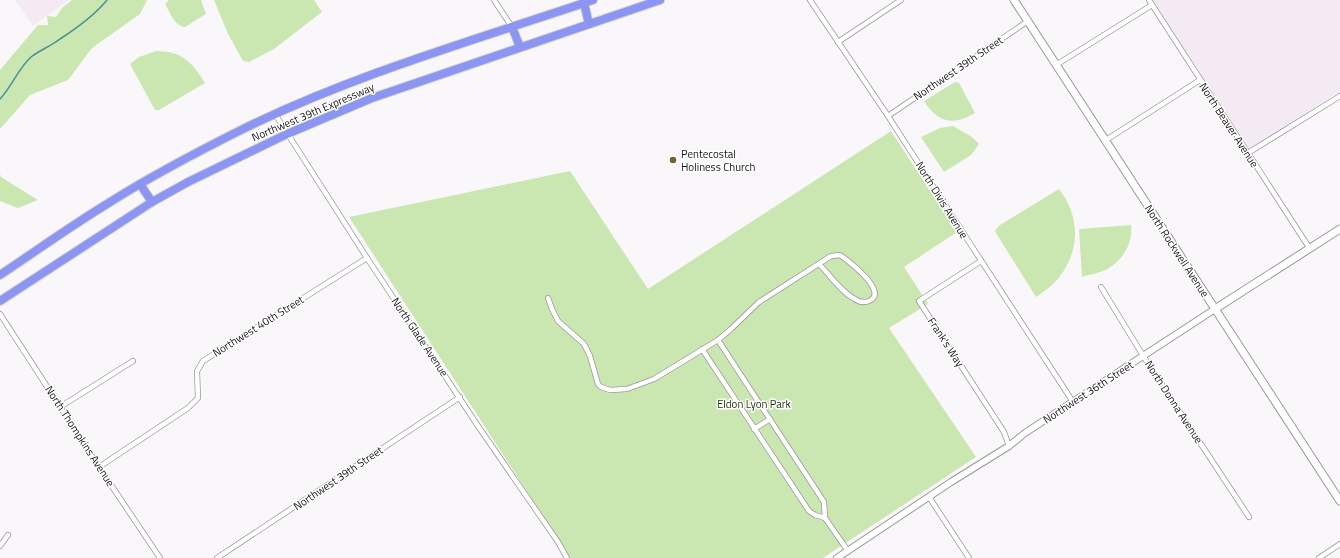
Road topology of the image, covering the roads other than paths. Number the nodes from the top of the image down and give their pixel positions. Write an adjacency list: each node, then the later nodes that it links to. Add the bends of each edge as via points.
1 (494, 0): 12 (street)
2 (593, 0): 8 (highway, Northwest 39th Expressway)
3 (660, 0): 11 (highway, Northwest 39th Expressway)
4 (810, 0): 13 (street, North Divis Avenue)
5 (901, 0): 13 (street)
6 (1014, 0): 10 (main road, North Rockwell Avenue)
7 (1149, 0): 9 (street, North Beaver Avenue)
8 (584, 3): 11 (highway); 12 (highway, Northwest 39th Expressway)
9 (1152, 6): 15 (street); 16 (street, North Beaver Avenue)
10 (1028, 21): 15 (main road, North Rockwell Avenue); 19 (street, Northwest 39th Street)
11 (589, 24): 14 (highway, Northwest 39th Expressway)
12 (512, 27): 14 (highway); 18 (highway, Northwest 39th Expressway, via 369,76)
13 (838, 42): 19 (street, North Divis Avenue)
14 (520, 47): 20 (highway, Northwest 39th Expressway, via 372,98)
15 (1056, 65): 21 (main road, North Rockwell Avenue)
16 (1200, 80): 21 (street); 22 (street, North Beaver Avenue)
17 (1340, 96): 22 (street)
18 (275, 114): 20 (street, North Glade Avenue); 23 (highway, Northwest 39th Expressway)
19 (888, 116): 28 (street, North Divis Avenue)
20 (287, 134): 24 (highway, Northwest 39th Expressway, via 195,178); 27 (street, North Glade Avenue)
21 (1106, 140): 34 (main road, North Rockwell Avenue)
22 (1248, 153): 26 (street, North Beaver Avenue)
23 (140, 184): 24 (highway); 30 (highway, Northwest 39th Expressway)
24 (152, 202): 33 (highway, Northwest 39th Expressway)
25 (1340, 229): 26 (main road, Northwest 36th Street)
26 (1310, 249): 34 (main road, Northwest 36th Street)
27 (367, 258): 40 (street, North Glade Avenue); 46 (street, Northwest 40th Street, via 203,361 198,371 198,398 188,408)
28 (981, 261): 41 (street, North Divis Avenue); 45 (street, Frank's Way, via 919,301 1004,432)
29 (820, 264): 29 (street, via 853,298 869,302 873,297 872,283 840,255 831,256); 36 (street, via 759,302)
30 (0, 275)
31 (1101, 287): 38 (street, North Donna Avenue)
32 (548, 298): 37 (street, via 558,321 584,344 598,384 610,390 627,389 654,378)
33 (0, 301)
34 (1215, 309): 38 (street, Northwest 36th Street); 48 (main road, North Rockwell Avenue)
35 (0, 314): 42 (street, North Thompkins Avenue)
36 (718, 340): 37 (street); 43 (street)
37 (702, 349): 44 (street)
38 (1144, 356): 41 (street, Northwest 36th Street); 49 (street, North Donna Avenue)
39 (133, 361): 42 (street)
40 (460, 397): 56 (street, Northwest 39th Street); 57 (street, North Glade Avenue)
41 (1073, 402): 45 (street, Northwest 36th Street)
42 (60, 407): 46 (street, North Thompkins Avenue)
43 (770, 419): 44 (street); 50 (street, via 824,502)
44 (754, 429): 50 (street, via 809,511)
45 (1009, 446): 47 (street, Northwest 36th Street)
46 (99, 468): 55 (street, North Thompkins Avenue)
47 (929, 497): 54 (street, Northwest 36th Street); 59 (street)
48 (1340, 501)
49 (1249, 517)
50 (825, 518): 54 (street)
51 (8, 536): 53 (street)
52 (1340, 544): 60 (street)
53 (0, 546)
54 (848, 551): 58 (street, Northwest 36th Street)
55 (160, 558)
56 (217, 558)
57 (567, 558)
58 (837, 558)
59 (969, 558)
60 (1318, 558)

